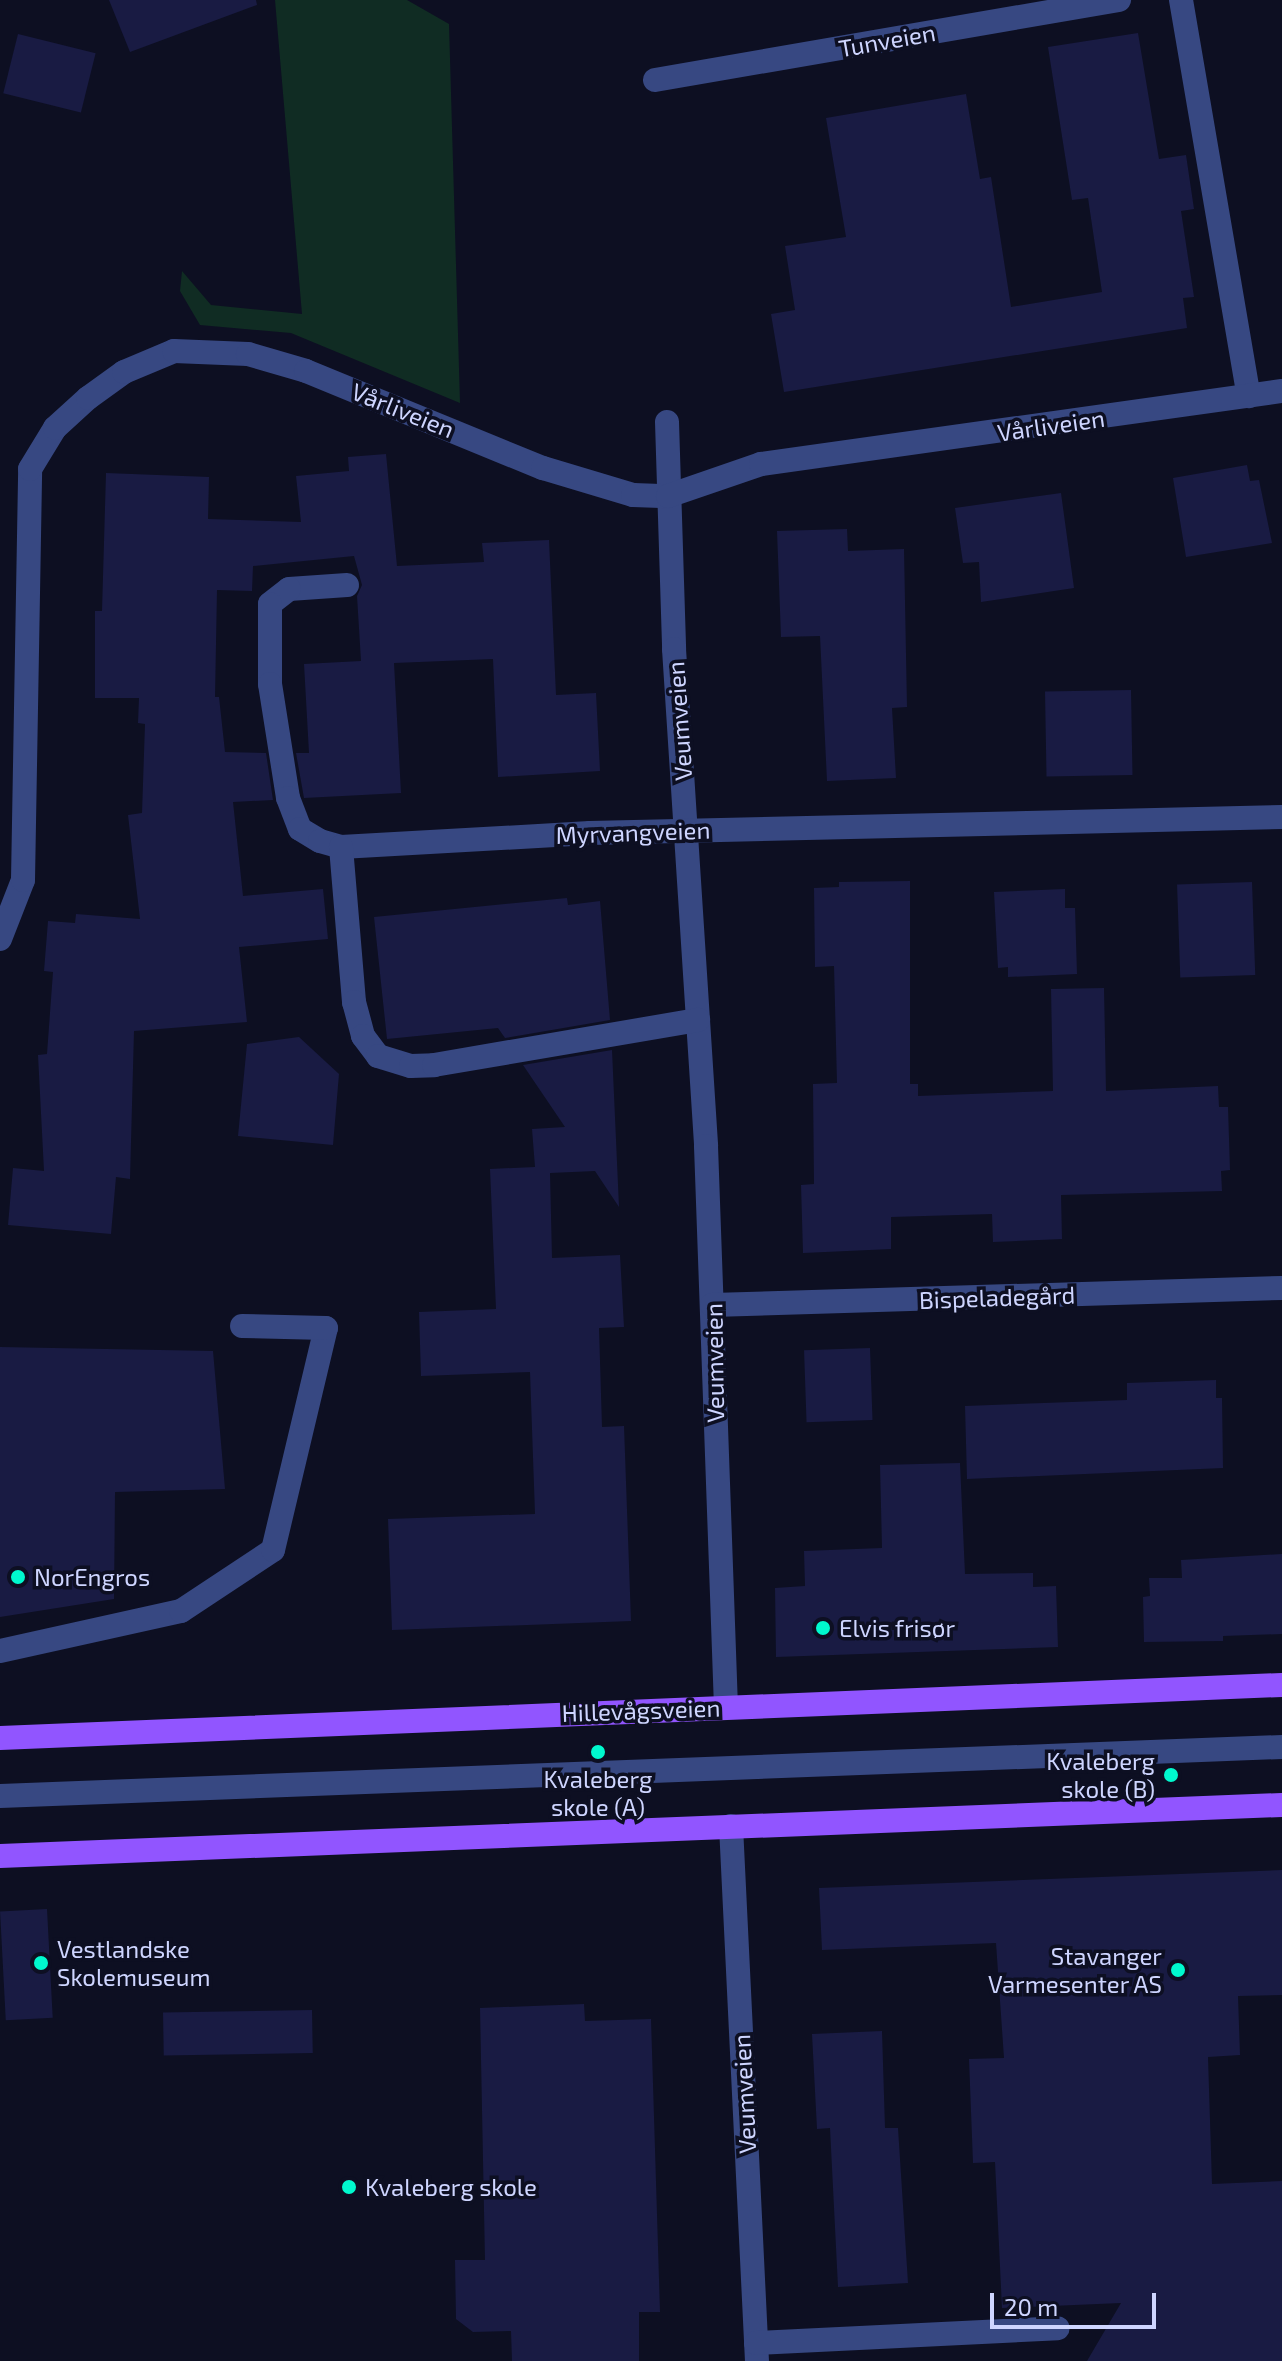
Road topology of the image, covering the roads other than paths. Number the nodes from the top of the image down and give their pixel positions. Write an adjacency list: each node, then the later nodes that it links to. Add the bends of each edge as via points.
1 (1119, 0): 3 (street, Tunveien)
2 (1181, 0): 5 (street)
3 (655, 80)
4 (1282, 391): 5 (street, Vårliveien)
5 (1249, 396): 7 (street, Vårliveien, via 761,464)
6 (667, 422): 7 (street, Veumveien)
7 (668, 496): 9 (street, Vårliveien, via 633,495 543,468 248,354 174,351 124,372 88,398 55,428 30,469); 11 (street, Veumveien)
8 (347, 585): 12 (street, Myrvangveien, via 289,589 270,604 268,624 270,684 288,798 300,829)
9 (12, 758): 13 (street, Vårliveien, via 22,893)
10 (1282, 817): 11 (street, Myrvangveien)
11 (687, 830): 12 (street, Myrvangveien); 14 (street, Veumveien)
12 (341, 847): 14 (street, via 354,1002 363,1036 378,1056 411,1066 434,1065)
13 (0, 939)
14 (698, 1020): 16 (street, Veumveien)
15 (1282, 1288): 16 (street, Bispeladegård)
16 (712, 1305): 20 (street, Veumveien)
17 (242, 1326): 18 (street, via 326,1328 273,1550 181,1611)
18 (0, 1651)
19 (1282, 1685): 20 (main road, Hillevågsveien)
20 (726, 1707): 21 (main road, Hillevågsveien)
21 (0, 1738)
22 (1282, 1747): 23 (street)
23 (0, 1796)
24 (1282, 1805): 25 (main road)
25 (731, 1826): 26 (main road); 28 (street, Veumveien)
26 (0, 1856)
27 (1058, 2328): 28 (street)
28 (756, 2352)

